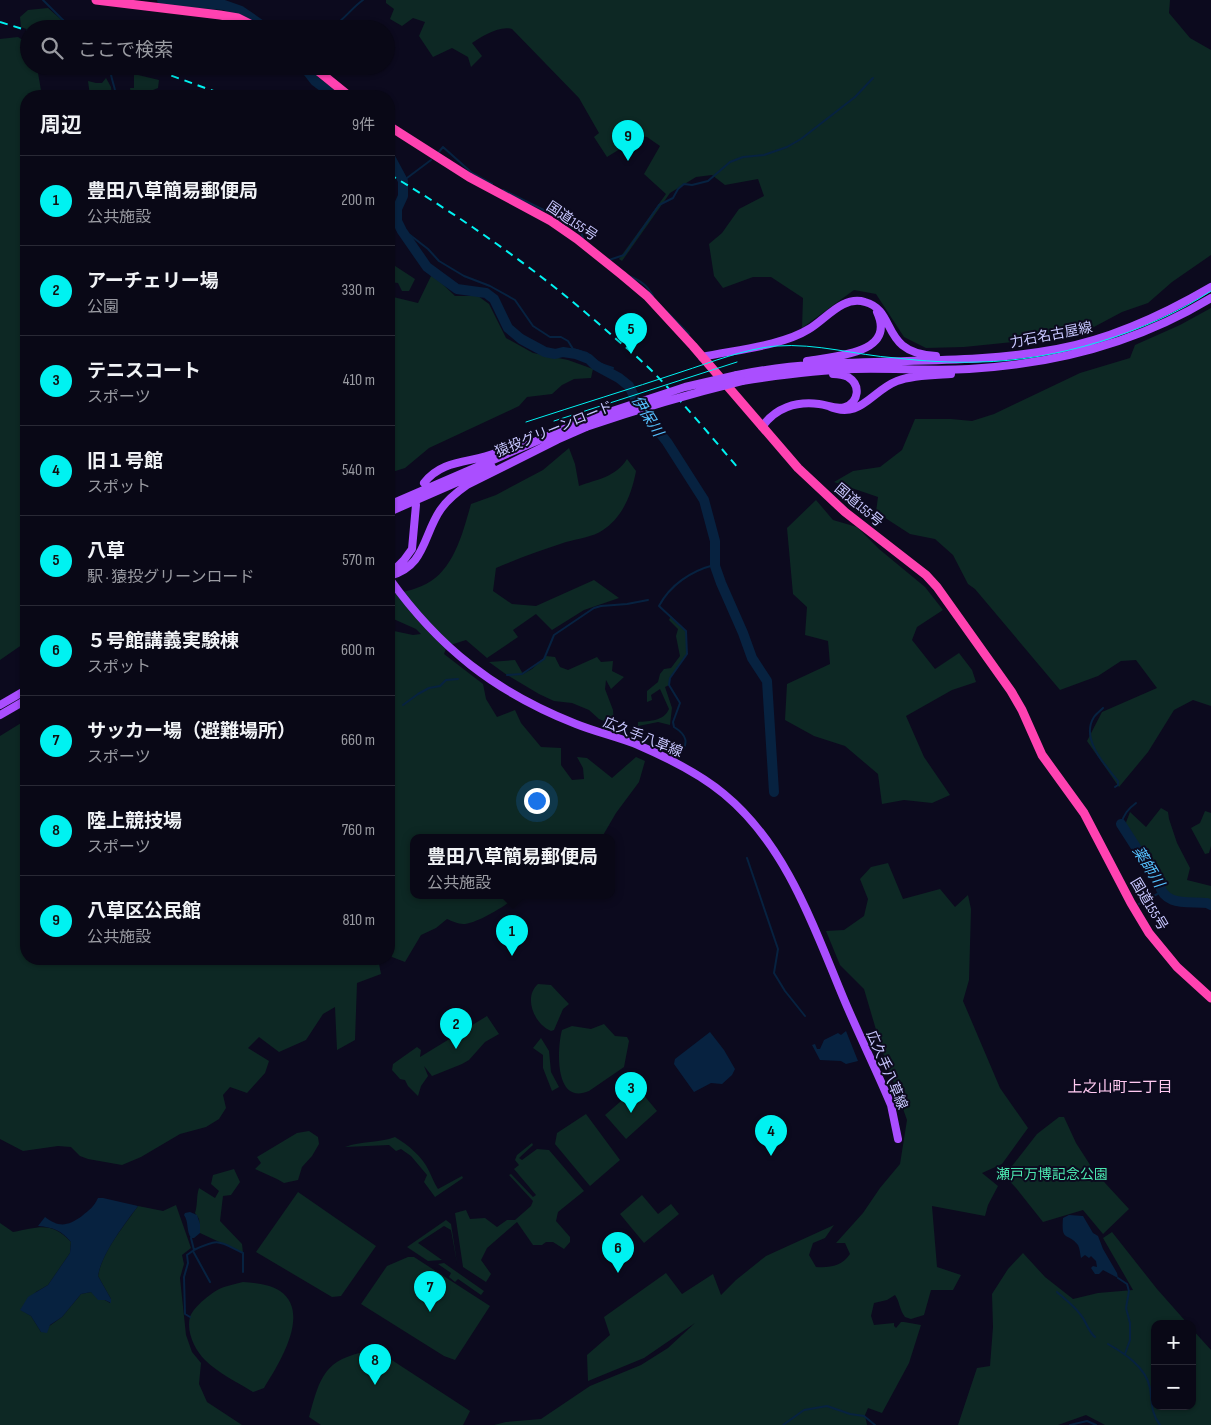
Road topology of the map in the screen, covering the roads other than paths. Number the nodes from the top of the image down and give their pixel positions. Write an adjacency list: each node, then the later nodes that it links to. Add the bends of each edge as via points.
1 (96, 0): 2 (highway)
2 (241, 20)
3 (323, 75): 4 (highway)
4 (342, 90)
5 (395, 130): 9 (highway, 国道155号, via 577,239 647,296)
6 (1211, 285): 10 (main road, 力石名古屋線, via 1176,307 1121,331 1057,349)
7 (1211, 298): 12 (main road, 力石名古屋線, via 1159,326 1122,340 1058,358)
8 (871, 304): 9 (main road, via 848,302 799,335); 10 (main road, via 883,315 893,335 905,348); 14 (main road, via 879,318 880,330 876,340 867,348)
9 (702, 357): 17 (highway, 国道155号)
10 (947, 360): 11 (main road, 力石名古屋線)
11 (884, 365): 12 (main road, 力石名古屋線, via 968,369); 13 (main road, 猿投グリーンロード); 14 (main road, 猿投グリーンロード, via 809,365)
12 (1015, 365): 15 (main road, via 905,379 886,387 857,408 840,410)
13 (822, 371): 14 (main road, 猿投グリーンロード); 15 (main road, via 848,377 857,388 856,397 850,404 836,408)
14 (741, 377): 16 (main road, 猿投グリーンロード, bridge)
15 (828, 406): 17 (main road, via 804,403 791,406 775,413)
16 (585, 424): 18 (main road, 猿投グリーンロード); 19 (main road, 猿投グリーンロード)
17 (762, 427): 31 (highway, 国道155号, via 824,493 937,587 1011,691 1042,755 1084,813 1149,932 1177,967)
18 (557, 440): 23 (main road, 猿投グリーンロード); 25 (main road, via 458,491 441,509 420,552)
19 (514, 450): 20 (main road, via 446,465); 21 (main road, 猿投グリーンロード)
20 (424, 483)
21 (395, 502)
22 (416, 505): 24 (main road, via 412,549)
23 (395, 509)
24 (395, 570)
25 (395, 574)
26 (395, 584): 32 (main road, 広久手八草線, via 420,619 478,672 520,698 566,720 682,766 724,793 747,814 777,854 803,904 891,1105)
27 (20, 693): 29 (main road)
28 (20, 703): 30 (main road)
29 (0, 705)
30 (0, 715)
31 (1211, 998)
32 (898, 1139)

